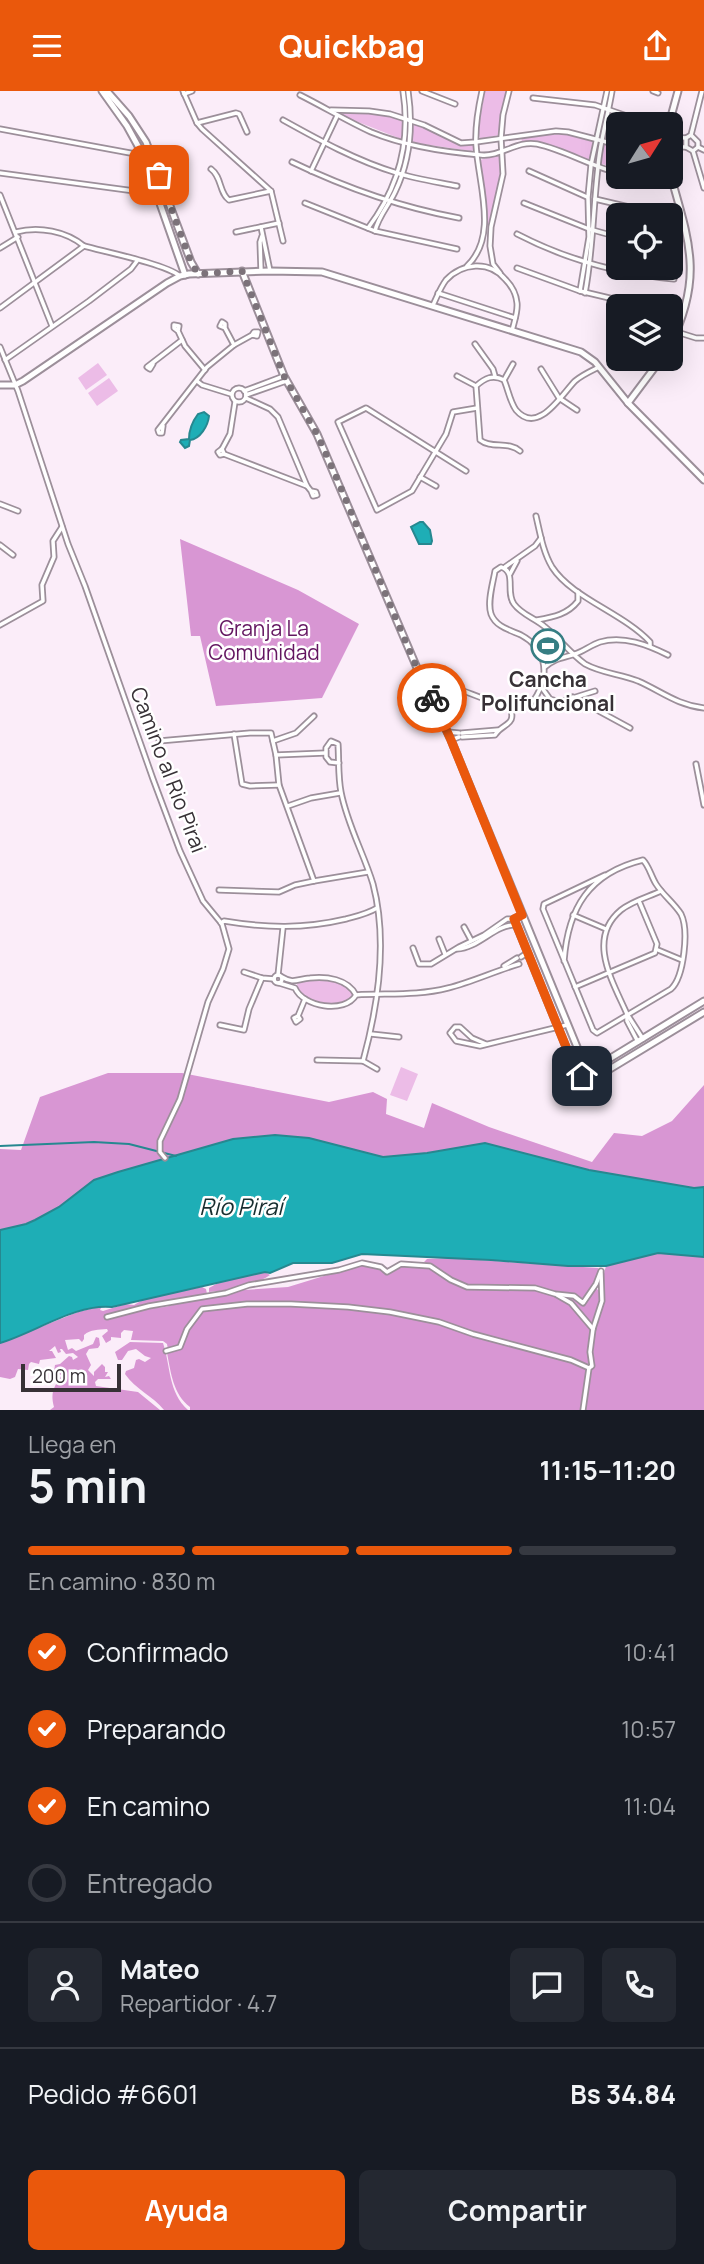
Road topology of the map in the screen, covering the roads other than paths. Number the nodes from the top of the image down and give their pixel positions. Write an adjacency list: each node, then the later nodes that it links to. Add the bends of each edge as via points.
1 (104, 91): 42 (street); 93 (street, via 146,142)
2 (192, 91): 10 (street)
3 (405, 91): 19 (street)
4 (422, 91): 13 (street)
5 (482, 91): 31 (street)
6 (509, 91): 26 (street)
7 (610, 91): 14 (street)
8 (678, 91): 17 (street)
9 (702, 91): 24 (street)
10 (184, 92): 21 (street)
11 (300, 95): 15 (street)
12 (533, 98): 14 (street)
13 (455, 104)
14 (605, 108): 16 (street); 29 (street)
15 (330, 110): 18 (street); 19 (street)
16 (616, 112)
17 (672, 112)
18 (338, 116): 32 (street); 33 (street)
19 (408, 119): 31 (street, via 461,143); 33 (street)
20 (283, 120): 32 (street)
21 (197, 123): 23 (street, via 236,113); 55 (street)
22 (0, 129): 42 (street)
23 (247, 132)
24 (691, 135): 28 (street); 34 (street)
25 (516, 136): 26 (street); 29 (street, via 556,131); 36 (street)
26 (501, 138): 31 (street); 39 (street)
27 (683, 138): 28 (street)
28 (686, 138): 37 (street)
29 (598, 139): 30 (street); 44 (street); 45 (street)
30 (606, 141)
31 (476, 142): 41 (street)
32 (324, 143): 48 (street); 51 (street)
33 (407, 144): 41 (street); 51 (street)
34 (698, 144): 35 (street); 38 (street); 40 (street)
35 (704, 144)
36 (517, 145): 39 (street); 44 (street, via 538,144)
37 (686, 147): 40 (street)
38 (704, 150)
39 (503, 151): 41 (street); 69 (street, via 502,184)
40 (693, 151): 53 (street)
41 (477, 154): 66 (street)
42 (143, 155): 56 (street)
43 (292, 162): 48 (street)
44 (591, 165): 45 (street); 58 (street)
45 (597, 167): 47 (street); 59 (street)
46 (211, 169): 55 (street, via 229,200)
47 (606, 170)
48 (311, 171): 60 (street)
49 (528, 171): 58 (street)
50 (0, 173): 56 (street)
51 (400, 174): 52 (street); 60 (street)
52 (457, 186)
53 (704, 188)
54 (675, 189): 101 (street, via 692,269)
55 (271, 191): 65 (street)
56 (157, 194): 94 (street)
57 (0, 195): 74 (street)
58 (588, 197): 59 (street); 70 (street)
59 (594, 199): 63 (street); 70 (street)
60 (388, 202): 64 (street); 68 (street); 71 (street)
61 (305, 203): 68 (street)
62 (524, 203): 70 (street)
63 (611, 203)
64 (459, 218)
65 (279, 223): 67 (street); 78 (street)
66 (484, 224): 69 (street); 73 (street)
67 (261, 227): 72 (street); 77 (street)
68 (368, 228): 71 (street)
69 (491, 229): 73 (street); 92 (street, via 491,259)
70 (591, 230): 76 (street); 85 (street)
71 (375, 231): 81 (street)
72 (236, 232)
73 (483, 232): 86 (street, via 479,250)
74 (17, 234): 79 (street, via 44,230 76,239); 80 (street); 95 (street)
75 (517, 234): 85 (street)
76 (606, 234)
77 (262, 236): 82 (street); 83 (street)
78 (283, 241)
79 (84, 246): 84 (street); 95 (street)
80 (0, 249)
81 (457, 249)
82 (268, 259): 83 (street); 91 (street)
83 (261, 260): 90 (street)
84 (138, 261): 94 (street); 103 (street)
85 (587, 262): 87 (street); 96 (street)
86 (467, 266): 92 (street); 97 (street, via 447,279)
87 (606, 266)
88 (517, 268): 96 (street)
89 (242, 271): 90 (street); 93 (street); 123 (street)
90 (261, 271): 91 (street)
91 (270, 271): 99 (street, via 322,272)
92 (500, 273): 102 (street, via 515,293)
93 (198, 274): 94 (street)
94 (182, 276): 127 (street)
95 (35, 283): 100 (street); 103 (street)
96 (583, 292): 98 (street)
97 (438, 293): 99 (street); 102 (street)
98 (606, 297)
99 (433, 306): 106 (street)
100 (0, 307)
101 (683, 316)
102 (515, 318): 106 (street)
103 (52, 327): 114 (street)
104 (225, 328): 112 (street)
105 (178, 331): 110 (street)
106 (512, 331): 117 (street, via 581,352)
107 (683, 333): 109 (street)
108 (252, 335): 112 (street)
109 (704, 338)
110 (182, 340): 115 (street); 119 (street)
111 (475, 344): 122 (street)
112 (234, 345): 119 (street)
113 (0, 347): 114 (street, Camino al Rio Pirai)
114 (5, 361): 127 (street, Camino al Rio Pirai)
115 (153, 363)
116 (513, 364): 124 (street)
117 (599, 367): 131 (street); 133 (street)
118 (541, 369): 131 (street)
119 (205, 370): 125 (street)
120 (652, 371): 133 (street)
121 (457, 376): 128 (street)
122 (495, 376): 124 (street); 128 (street)
123 (285, 378): 130 (street); 173 (street, via 317,434 421,678 447,731)
124 (504, 380): 131 (street, via 516,409 528,417 544,415)
125 (197, 381): 129 (street); 136 (street)
126 (0, 385): 127 (street)
127 (15, 385): 148 (street, Camino al Rio Pirai)
128 (476, 386): 134 (street)
129 (232, 394): 130 (street, via 236,389); 132 (street)
130 (245, 394): 132 (street, via 242,402); 142 (street, via 278,417)
131 (559, 398): 135 (street)
132 (235, 402): 142 (street, via 223,452)
133 (628, 403): 141 (street)
134 (477, 408): 137 (street, via 482,443); 138 (street, via 453,412)
135 (577, 410)
136 (163, 426)
137 (520, 451)
138 (434, 452): 139 (street); 140 (street); 140 (street, via 366,408 338,422 377,510 412,492)
139 (467, 471)
140 (421, 477): 143 (street)
141 (704, 480)
142 (307, 486): 144 (street)
143 (436, 486)
144 (311, 491)
145 (0, 503): 146 (street)
146 (18, 512)
147 (536, 516): 149 (street)
148 (62, 527): 158 (street, via 53,541 54,557 42,585 43,601); 197 (street, Camino al Rio Pirai, via 180,851 203,901)
149 (541, 538): 152 (street); 155 (street, via 552,567)
150 (0, 545): 151 (street)
151 (13, 555)
152 (518, 559): 153 (street); 154 (street)
153 (504, 567): 154 (street); 163 (street, via 495,571 492,615 501,626 533,643)
154 (510, 574): 157 (street, via 510,598)
155 (577, 590): 156 (street, via 576,604); 160 (street, via 635,627)
156 (551, 617): 157 (street); 159 (street)
157 (536, 620): 159 (street)
158 (0, 625)
159 (548, 629): 161 (street)
160 (650, 646): 161 (street, via 608,640); 162 (street)
161 (573, 655): 163 (street, via 557,658); 169 (street, via 593,669)
162 (668, 656)
163 (545, 667): 164 (street)
164 (542, 686): 167 (street, via 554,701); 168 (street, via 528,705)
165 (458, 689): 168 (street)
166 (595, 691): 167 (street)
167 (573, 697): 171 (street)
168 (510, 706): 173 (street, via 509,725)
169 (704, 708)
170 (314, 716): 175 (street, via 296,733)
171 (630, 729)
172 (234, 734): 174 (street); 175 (street, via 269,732); 180 (street, via 242,784)
173 (458, 736): 194 (street)
174 (159, 741)
175 (273, 741): 177 (street)
176 (325, 753): 177 (street); 178 (street, via 330,762); 178 (street, via 328,743 336,742)
177 (276, 755): 180 (street)
178 (339, 763): 182 (street)
179 (695, 764): 181 (street)
180 (279, 785): 184 (street)
181 (702, 785): 183 (street)
182 (341, 793): 184 (street); 185 (street)
183 (704, 805)
184 (288, 806): 187 (street)
185 (368, 872): 187 (street); 191 (street)
186 (605, 875): 189 (street, via 643,860); 193 (street); 210 (street, via 544,904)
187 (314, 881): 188 (street, via 279,892)
188 (219, 890)
189 (661, 891): 190 (street); 209 (street, via 685,925)
190 (639, 901): 200 (street, via 622,910); 205 (street)
191 (377, 908): 192 (street); 195 (street)
192 (370, 913): 195 (street); 199 (street)
193 (572, 915): 200 (street); 210 (street)
194 (524, 918): 196 (street); 206 (street)
195 (378, 921): 219 (street)
196 (515, 922): 202 (street, via 507,919); 204 (street, via 468,947); 208 (street)
197 (220, 923): 199 (street); 242 (street, Camino al Rio Pirai, via 229,949 189,1060 180,1099 160,1141)
198 (464, 927): 202 (street)
199 (283, 928): 213 (street)
200 (606, 929): 212 (street, via 603,945)
201 (439, 940): 207 (street)
202 (471, 940): 204 (street)
203 (412, 948): 207 (street, via 422,965)
204 (455, 949): 207 (street)
205 (657, 950): 209 (street); 212 (street)
206 (537, 952): 208 (street); 227 (street)
207 (446, 954)
208 (529, 956): 219 (street, via 447,988); 229 (street)
209 (682, 960): 224 (street, via 675,986)
210 (564, 961): 217 (street)
211 (244, 972): 214 (street)
212 (609, 973): 217 (street); 224 (street)
213 (280, 976): 215 (street, via 282,981); 216 (street)
214 (262, 978): 215 (street); 226 (street, via 244,1030)
215 (276, 981): 218 (street)
216 (296, 982): 218 (street); 220 (street, via 312,977 333,979)
217 (575, 987): 224 (street, via 597,1033)
218 (295, 988): 221 (street)
219 (377, 994): 220 (street); 231 (street)
220 (356, 995): 221 (street, via 345,1005)
221 (305, 999): 225 (street)
222 (704, 1002): 228 (street)
223 (704, 1012): 230 (street)
224 (627, 1014): 233 (street)
225 (298, 1016)
226 (220, 1025)
227 (568, 1025): 229 (street); 239 (street, via 584,1065)
228 (665, 1025): 230 (street); 233 (street)
229 (558, 1027): 234 (street); 241 (street, via 575,1069 586,1077)
230 (670, 1033): 236 (street)
231 (370, 1034): 232 (street); 238 (street)
232 (399, 1037)
233 (640, 1040): 235 (street)
234 (486, 1044): 234 (street, via 460,1027 450,1033 456,1041)
235 (622, 1051): 236 (street); 239 (street)
236 (627, 1059): 241 (street)
237 (317, 1060): 238 (street)
238 (363, 1061): 240 (street)
239 (596, 1067): 241 (street)
240 (377, 1069)
241 (600, 1075)
242 (165, 1158)
243 (555, 1294): 244 (street, via 530,1287 467,1287 430,1266 401,1264 387,1272 367,1262); 245 (street, via 571,1303); 245 (street, via 573,1296 583,1303 601,1271 602,1301)
244 (107, 1317)
245 (593, 1329): 247 (street)
246 (166, 1351): 247 (street, via 180,1347 202,1309 314,1305 439,1322)
247 (589, 1368): 248 (street)
248 (583, 1410)

